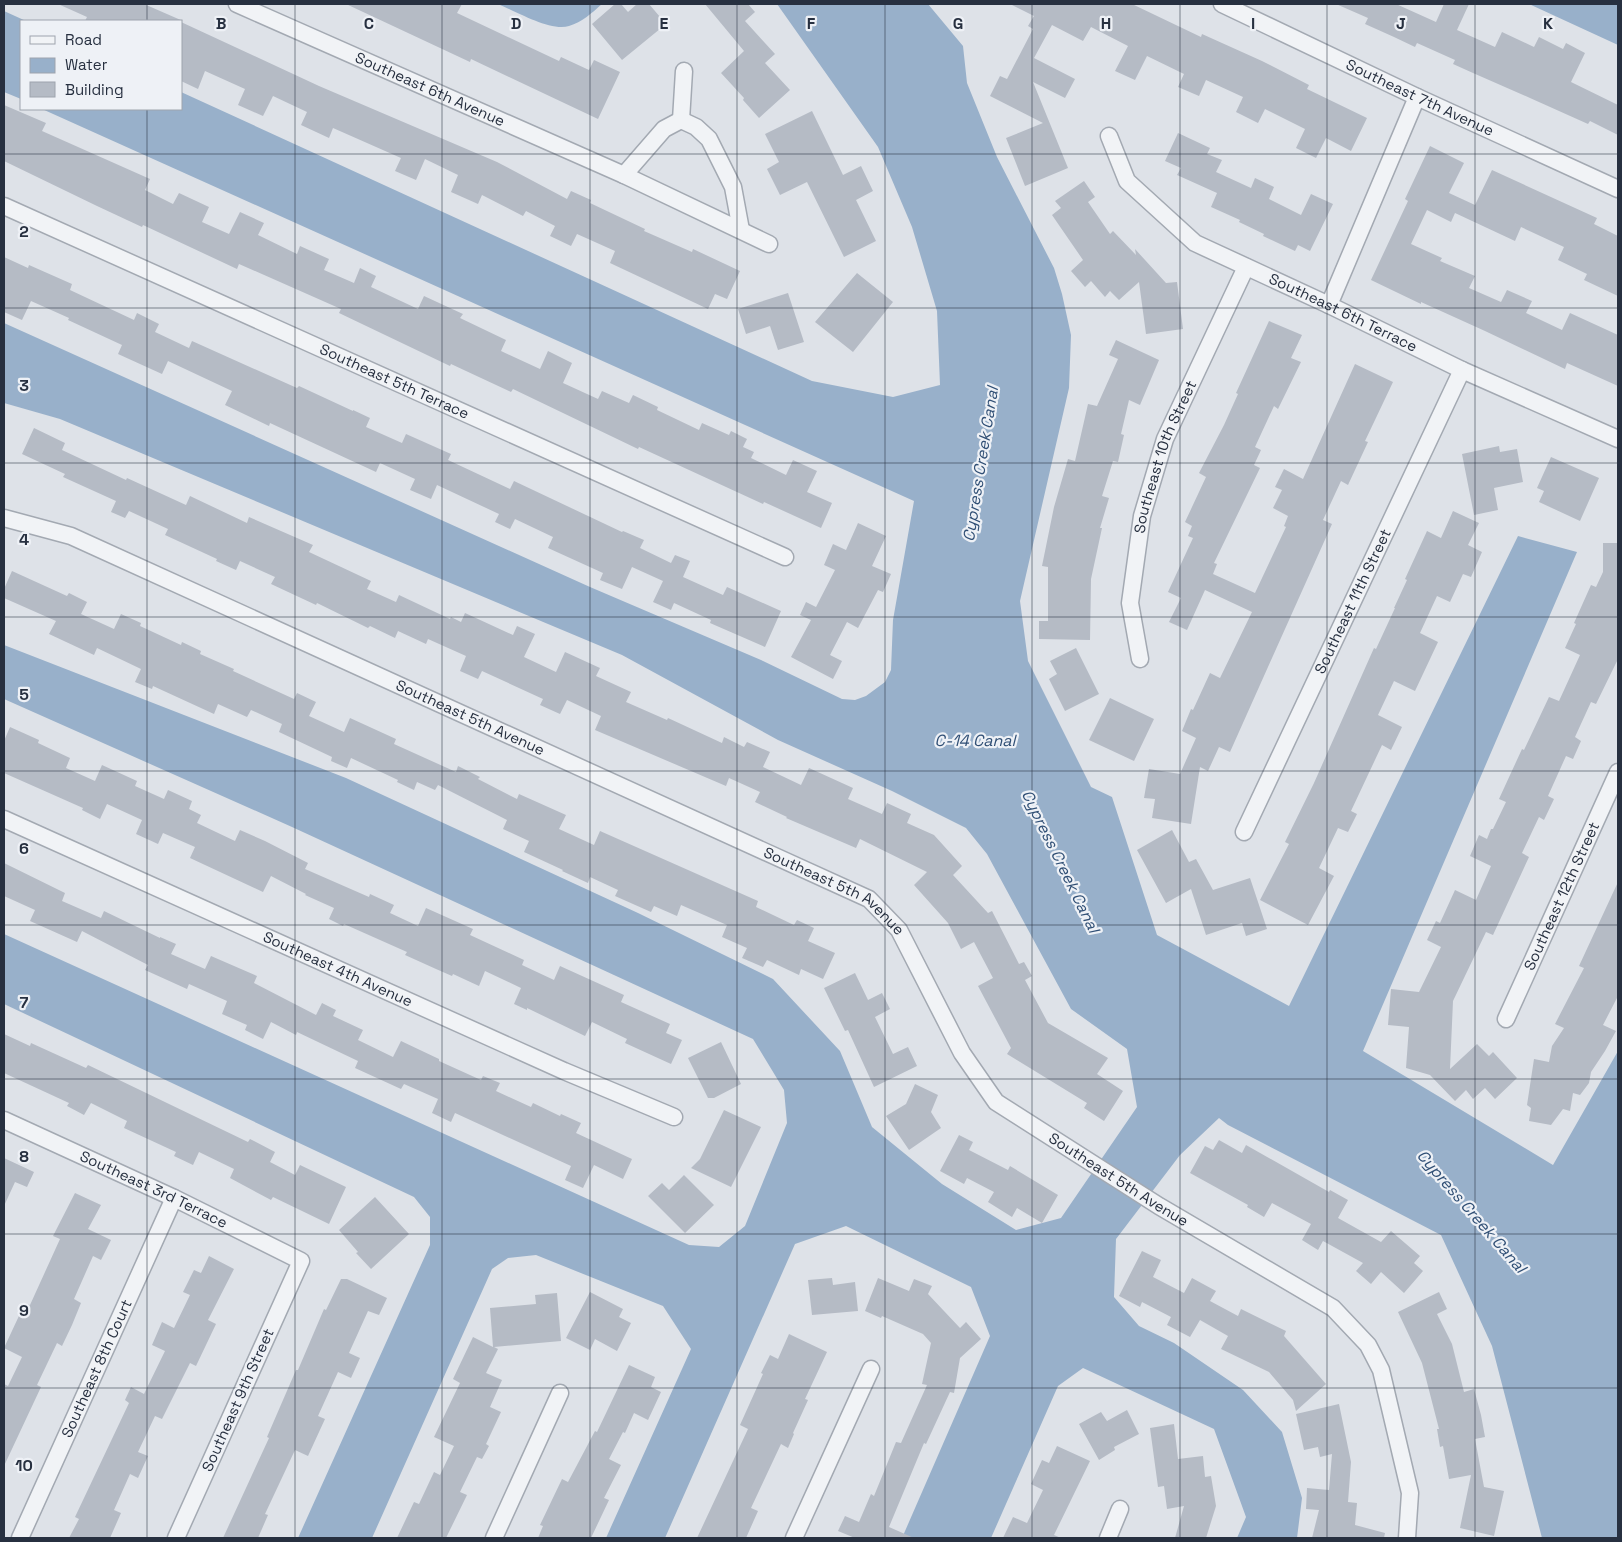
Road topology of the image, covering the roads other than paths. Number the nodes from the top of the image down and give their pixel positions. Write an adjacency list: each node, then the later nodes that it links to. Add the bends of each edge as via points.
1 (237, 4): 7 (street, Southeast 6th Avenue)
2 (1222, 4): 4 (street, Southeast 7th Avenue)
3 (684, 71): 5 (street)
4 (1417, 97): 8 (street, Southeast 7th Avenue); 13 (street)
5 (681, 120): 7 (street, via 664,129); 10 (street, via 696,127 709,139 733,187)
6 (1110, 136): 12 (street, Southeast 6th Terrace, via 1127,180 1195,243)
7 (624, 175): 10 (street, Southeast 6th Avenue)
8 (1618, 189)
9 (4, 206): 17 (street, Southeast 5th Terrace)
10 (741, 230): 11 (street, Southeast 6th Avenue)
11 (769, 244)
12 (1246, 267): 13 (street, Southeast 6th Terrace); 18 (street, Southeast 10th Street, via 1165,439 1142,516 1130,603)
13 (1329, 305): 14 (street, Southeast 6th Terrace)
14 (1462, 370): 15 (street, Southeast 6th Terrace); 21 (street, Southeast 11th Street)
15 (1618, 439)
16 (4, 518): 30 (street, Southeast 5th Avenue, via 70,536 869,899 899,930 962,1054 996,1102 1159,1206 1334,1308 1368,1344 1381,1370 1410,1493)
17 (785, 557)
18 (1140, 659)
19 (1618, 772): 22 (street, Southeast 12th Street)
20 (4, 819): 23 (street, Southeast 4th Avenue, via 555,1067)
21 (1244, 832)
22 (1506, 1019)
23 (674, 1117)
24 (4, 1120): 25 (street, Southeast 3rd Terrace)
25 (174, 1198): 26 (street, Southeast 3rd Terrace); 31 (street, Southeast 8th Court)
26 (302, 1261): 32 (street, Southeast 9th Street)
27 (871, 1369): 34 (street)
28 (560, 1393): 33 (street)
29 (1120, 1509): 35 (street)
30 (1408, 1535)
31 (20, 1538)
32 (176, 1538)
33 (494, 1538)
34 (794, 1538)
35 (1108, 1538)

